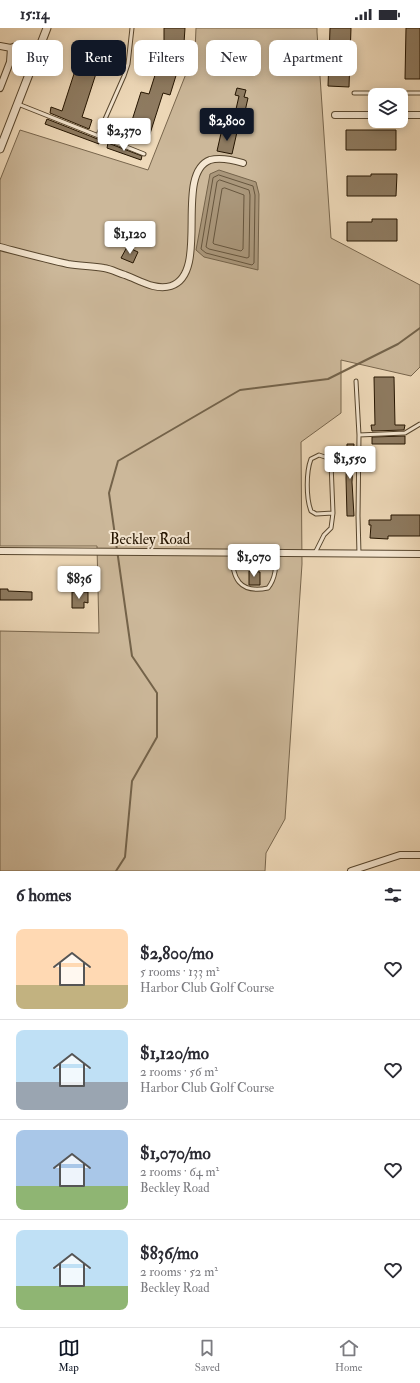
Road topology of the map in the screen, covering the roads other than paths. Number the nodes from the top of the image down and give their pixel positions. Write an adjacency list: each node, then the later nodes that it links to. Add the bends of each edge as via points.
1 (47, 28): 3 (street)
2 (132, 28): 16 (lane, via 128,64)
3 (42, 40)
4 (0, 46): 5 (street)
5 (11, 48): 6 (street); 8 (street, via 10,62)
6 (12, 51)
7 (28, 76): 11 (street)
8 (0, 87)
9 (354, 93): 10 (lane)
10 (420, 93)
11 (18, 104): 16 (lane); 17 (street)
12 (335, 115): 13 (street)
13 (368, 115)
14 (408, 115): 15 (street)
15 (420, 116)
16 (98, 135): 18 (lane)
17 (0, 149)
18 (144, 154)
19 (243, 163): 20 (street, via 217,159 207,162 201,168 194,187 187,271 181,280 169,287 152,286 107,269 67,264)
20 (0, 247)
21 (356, 381): 23 (lane)
22 (420, 424): 23 (lane, via 405,433)
23 (359, 435): 29 (lane)
24 (333, 513): 24 (lane, via 331,463 328,458 319,455 311,459 308,468 308,505 310,511 316,514); 28 (lane, via 331,528 324,535)
25 (0, 551): 26 (street, Beckley Road)
26 (232, 553): 27 (street, Beckley Road); 27 (lane, via 233,570 239,583 250,589 261,590 268,588 272,582)
27 (276, 553): 28 (street, Beckley Road)
28 (315, 553): 29 (street, Beckley Road)
29 (359, 554): 30 (street, Beckley Road)
30 (420, 554)
31 (420, 855): 32 (street, via 400,855)
32 (351, 871)

